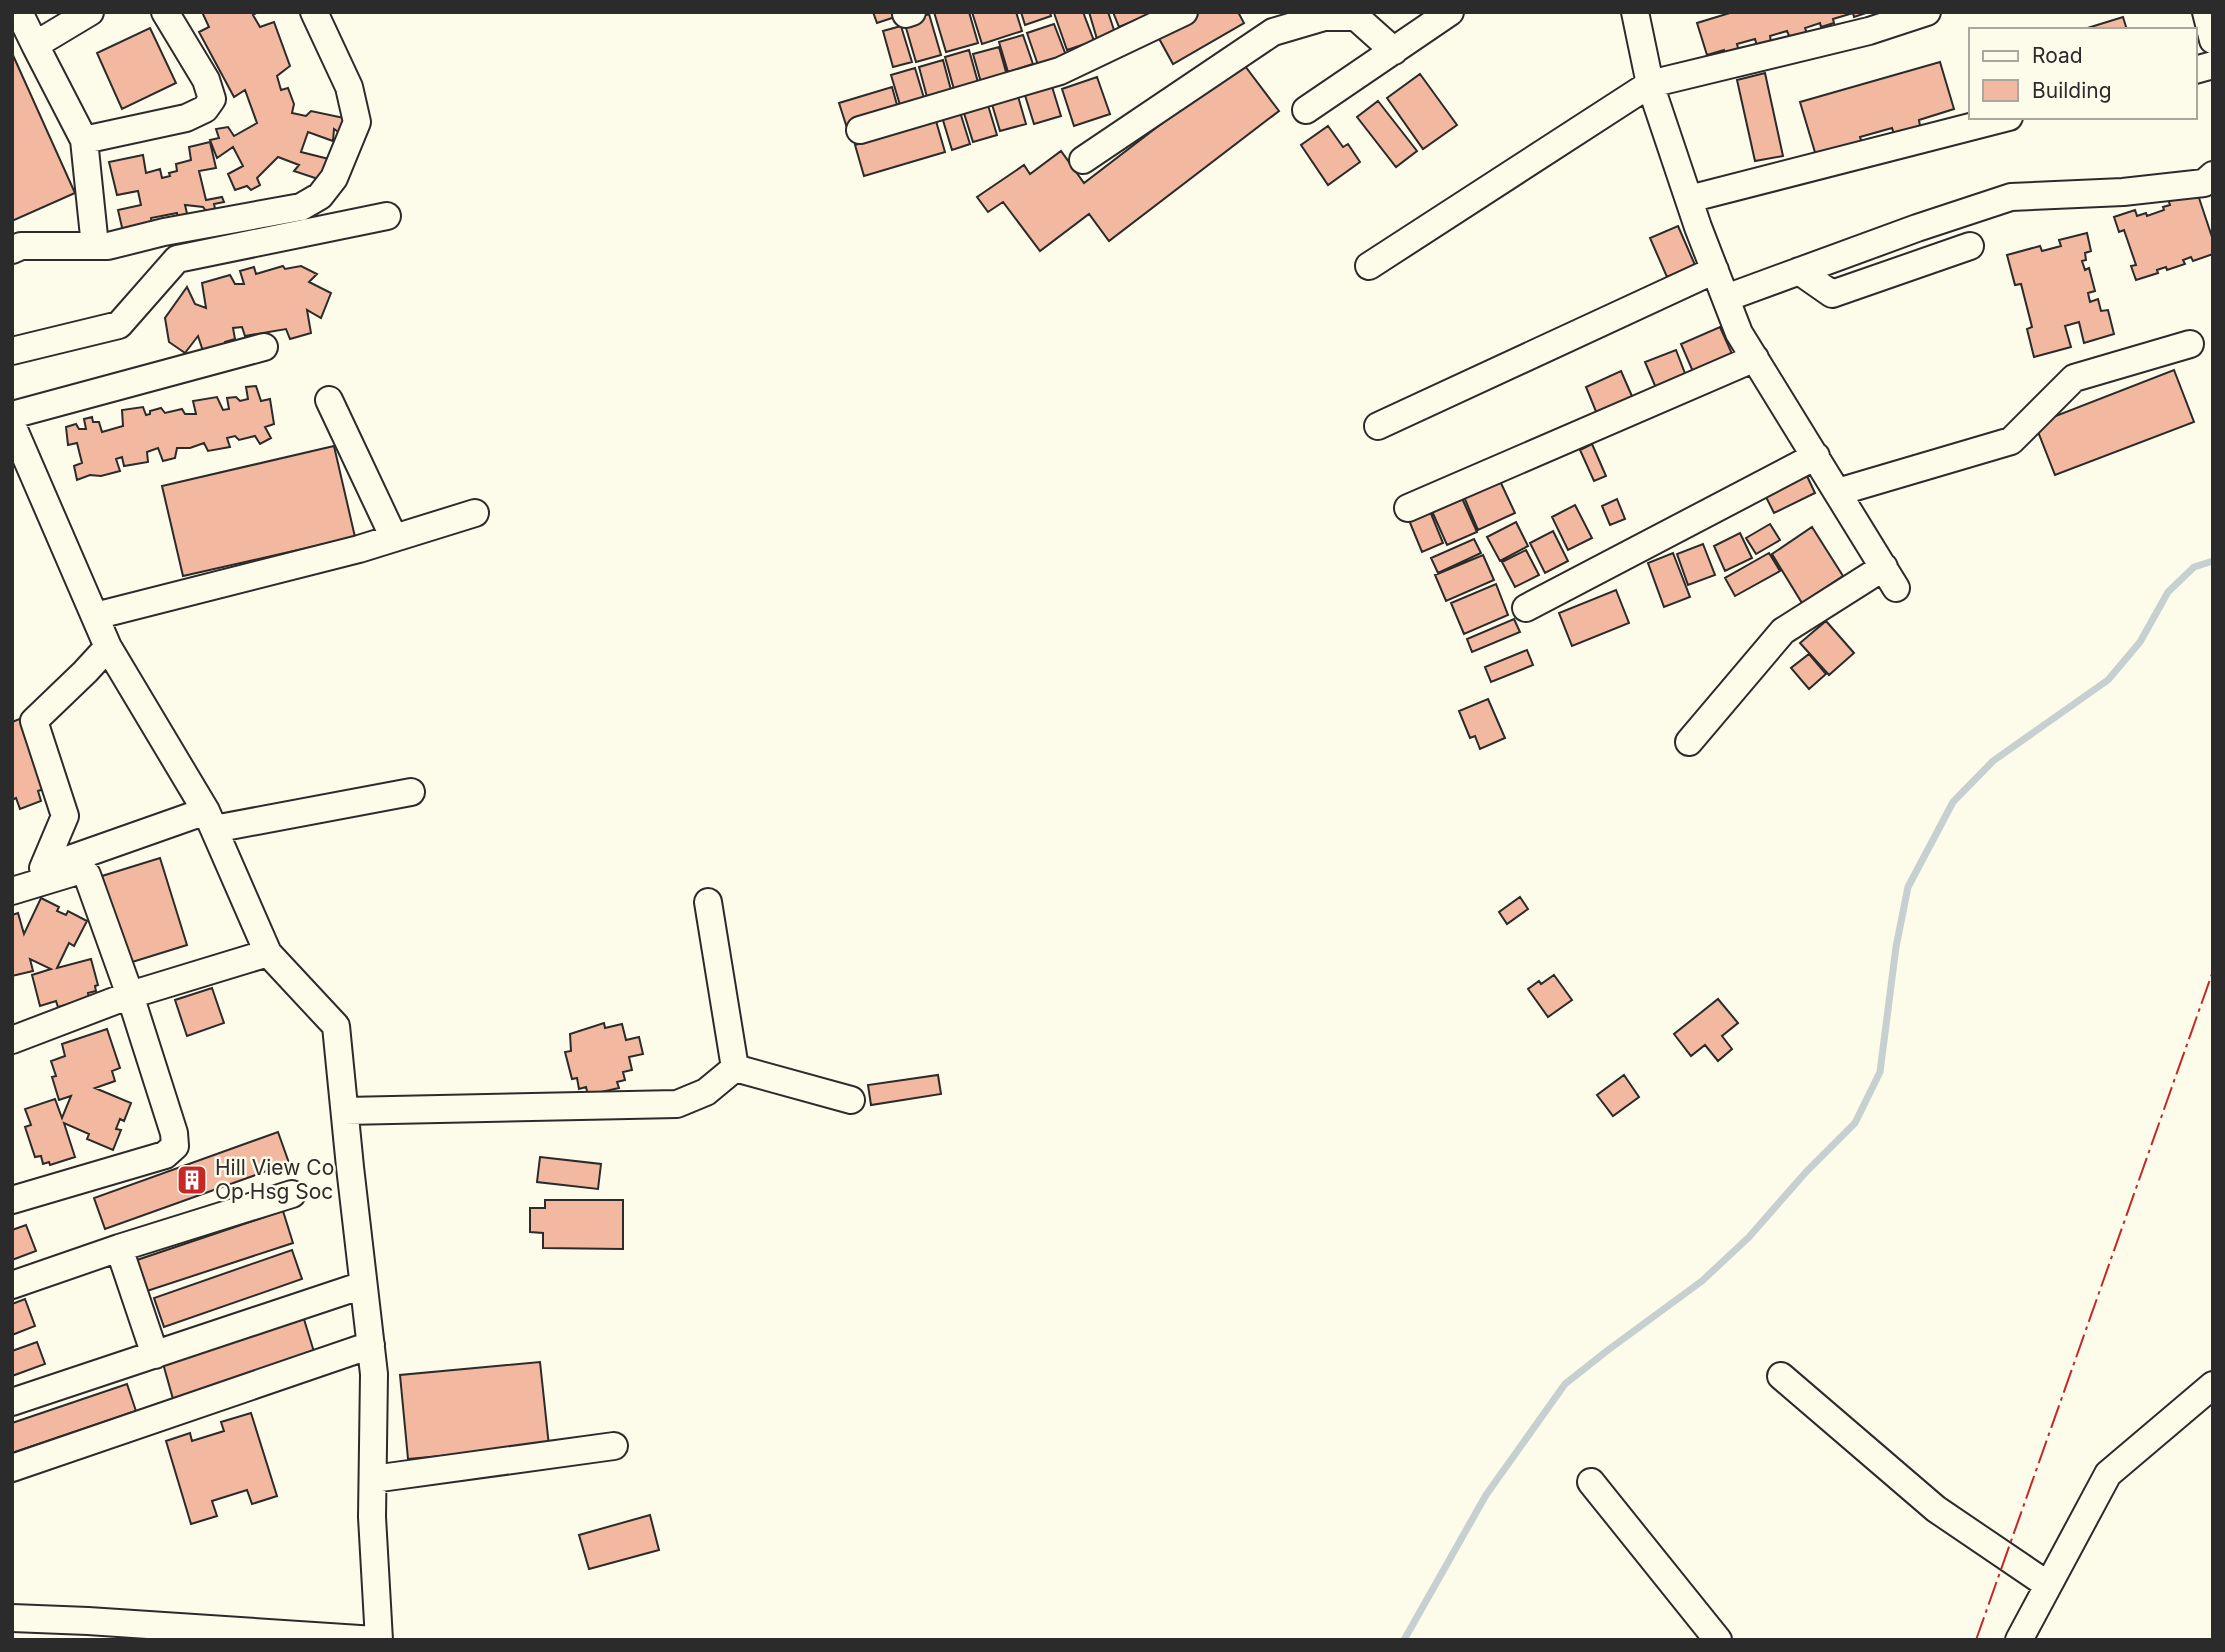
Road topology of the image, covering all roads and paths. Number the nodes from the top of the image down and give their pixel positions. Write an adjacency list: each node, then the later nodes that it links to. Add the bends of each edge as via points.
1 (19, 12): 11 (street)
2 (90, 12): 11 (street)
3 (165, 12): 17 (street, via 206,80 212,99 205,109 186,118)
4 (314, 12): 22 (street, via 349,87 357,122 334,178 320,196 301,206)
5 (1184, 12): 16 (street, via 1060,71)
6 (1450, 12): 12 (street)
7 (1635, 12): 13 (street)
8 (1927, 12): 13 (street, via 1869,31)
9 (2206, 12): 10 (street)
10 (2213, 40)
11 (35, 45): 17 (street)
12 (1394, 51): 14 (street); 18 (street, via 1356,17 1324,17 1273,32)
13 (1650, 84): 20 (street); 25 (street)
14 (1306, 110)
15 (2001, 119): 20 (street)
16 (860, 130)
17 (84, 140): 22 (street)
18 (1083, 160)
19 (2213, 175): 27 (street, via 2204,183 2123,192 2011,197)
20 (1689, 199): 26 (street)
21 (387, 216): 31 (street, via 177,259 119,325)
22 (95, 246): 24 (street, via 21,246)
23 (1970, 246): 27 (street, via 1832,294)
24 (12, 250)
25 (1369, 266)
26 (1715, 270): 28 (street); 35 (street)
27 (1799, 271): 28 (street)
28 (1726, 298): 32 (street)
29 (2190, 344): 38 (street, via 2074,378 2011,441)
30 (264, 347): 34 (street)
31 (12, 351)
32 (1755, 358): 37 (street); 39 (street)
33 (329, 400): 41 (street)
34 (12, 415)
35 (1378, 426)
36 (15, 436): 43 (street)
37 (1816, 456): 38 (street); 42 (street)
38 (1838, 492): 45 (street, via 1890,578 1783,631)
39 (1408, 508)
40 (475, 513): 41 (street)
41 (394, 538): 43 (street)
42 (1526, 608)
43 (94, 616): 44 (street)
44 (108, 647): 47 (street); 48 (street, via 34,721 65,816)
45 (1689, 742)
46 (411, 792): 47 (street)
47 (210, 820): 48 (street); 52 (street)
48 (43, 868): 49 (street)
49 (12, 879)
50 (12, 891): 53 (street, via 78,871 88,875)
51 (708, 902): 55 (street)
52 (268, 953): 53 (street); 57 (street, via 336,1026)
53 (130, 995): 54 (street); 59 (street, via 175,1146 166,1154)
54 (12, 1040)
55 (736, 1068): 56 (street); 57 (street, via 706,1092 677,1104)
56 (851, 1100)
57 (345, 1111): 62 (street)
58 (292, 1194): 60 (street)
59 (12, 1200)
60 (119, 1248): 61 (street); 64 (street)
61 (12, 1285)
62 (363, 1285): 63 (street); 64 (street)
63 (371, 1345): 69 (street); 70 (street)
64 (155, 1355): 67 (street)
65 (1780, 1376): 72 (street, via 1936,1508)
66 (2213, 1385): 72 (street, via 2108,1474)
67 (12, 1402)
68 (614, 1446): 70 (street)
69 (12, 1468)
70 (373, 1479): 74 (street)
71 (1591, 1482): 75 (street)
72 (2048, 1585): 76 (street)
73 (12, 1618): 74 (street)
74 (377, 1640)
75 (1718, 1640)
76 (2019, 1640)

